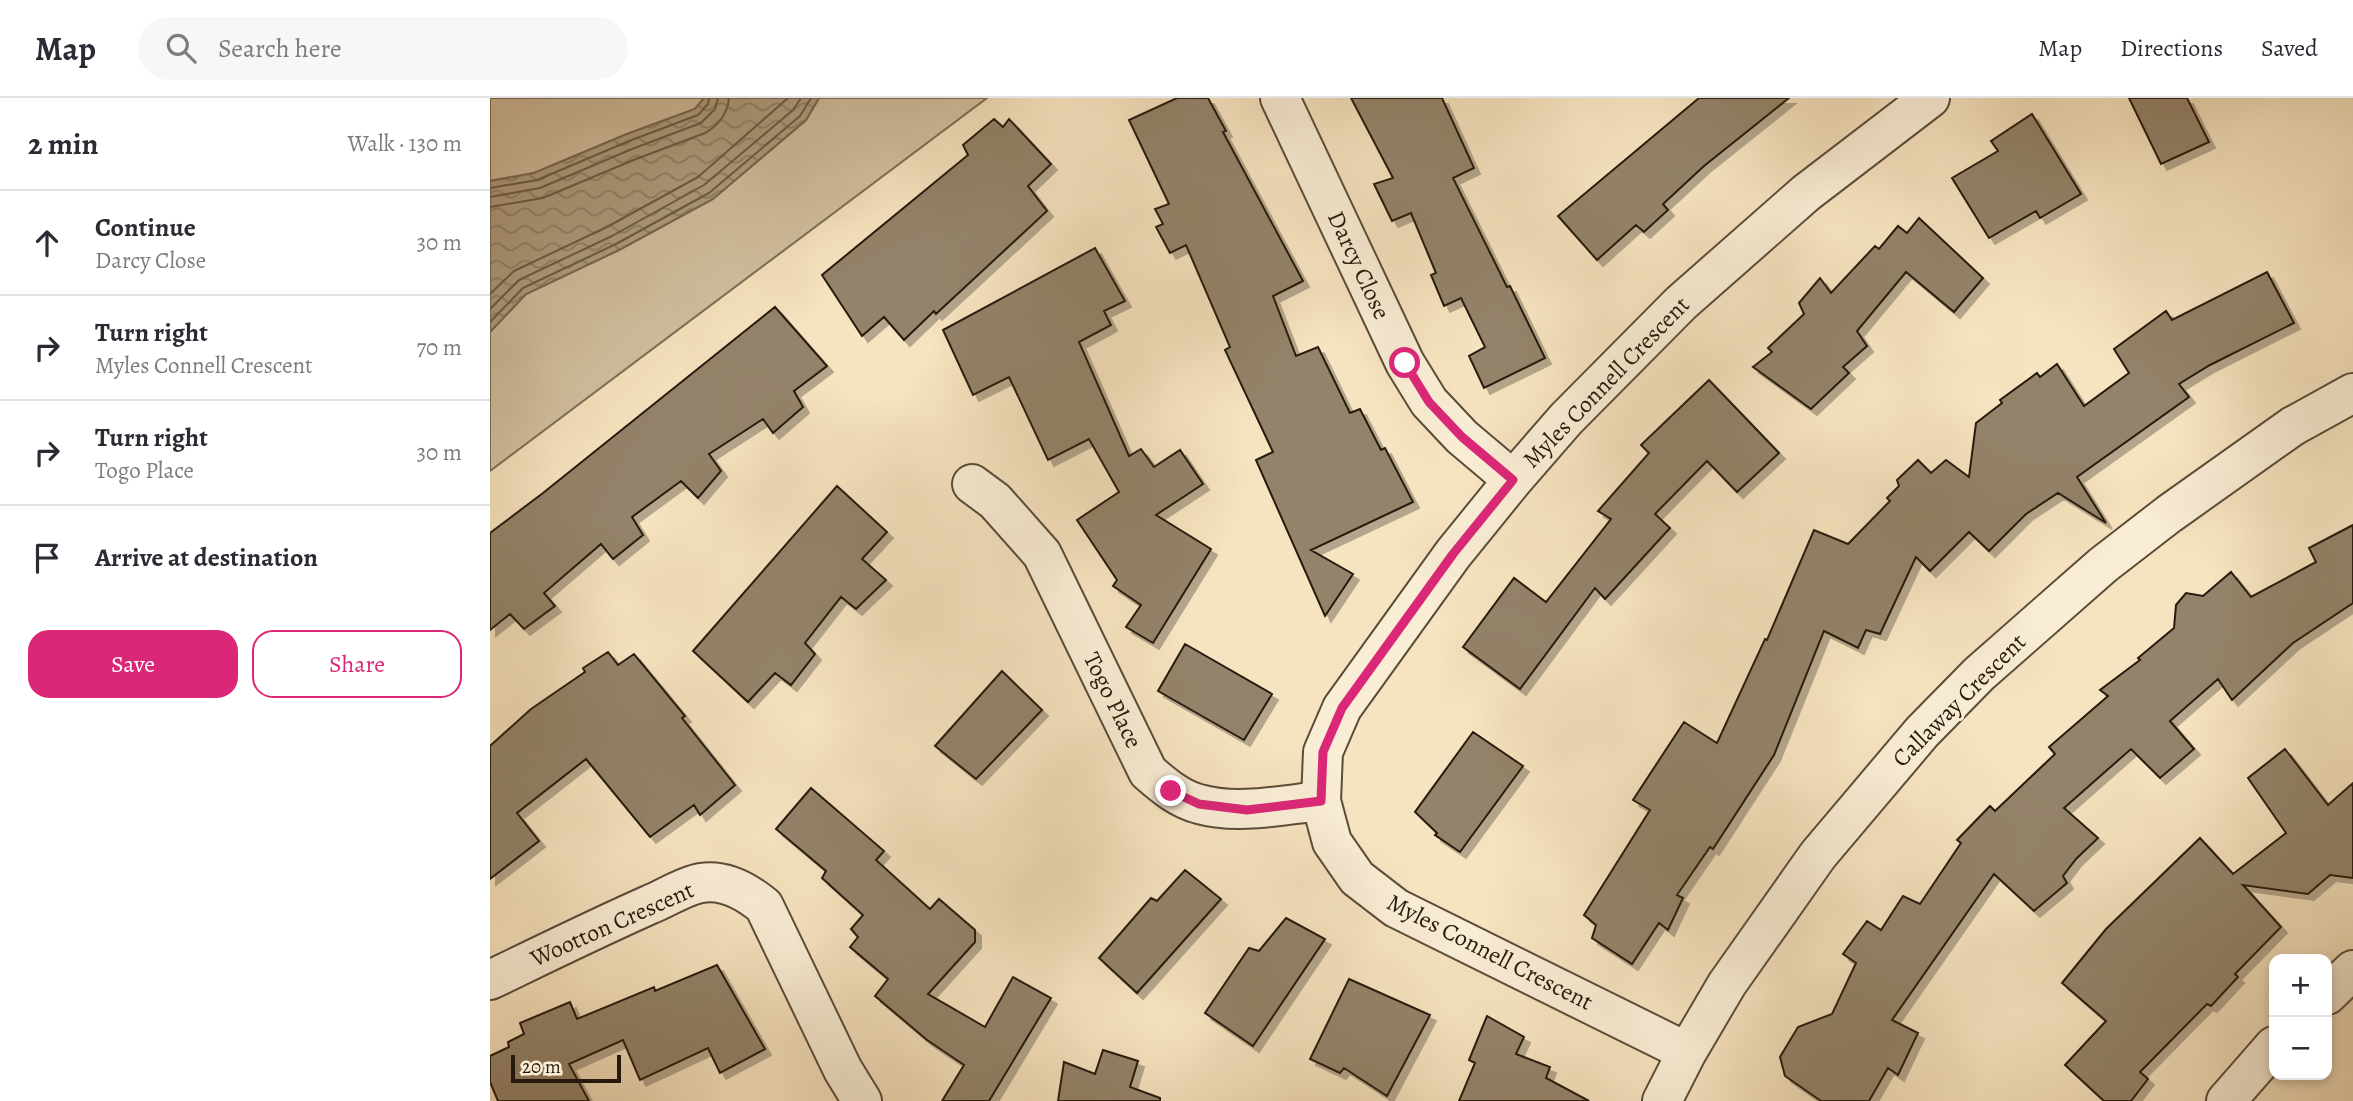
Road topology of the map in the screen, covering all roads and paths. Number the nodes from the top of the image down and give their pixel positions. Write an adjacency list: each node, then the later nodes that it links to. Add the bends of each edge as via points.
1 (1280, 98): 4 (street, Darcy Close, via 1405,363 1429,402)
2 (1930, 98): 4 (street, Myles Connell Crescent, via 1806,193 1681,303 1566,419)
3 (2353, 393): 11 (street, Callaway Crescent, via 2293,426 2168,514 1979,674 1922,732 1818,855 1727,984)
4 (1513, 480): 6 (street, Myles Connell Crescent, via 1453,554 1342,708 1323,752)
5 (972, 484): 6 (street, Togo Place, via 995,501 1042,554 1148,772 1171,791 1199,804 1247,810)
6 (1321, 801): 11 (street, Myles Connell Crescent, via 1332,842 1357,878 1396,908)
7 (2353, 970): 9 (street)
8 (490, 980): 12 (street, Wootton Crescent, via 700,883 721,884 749,894 764,906)
9 (2332, 990)
10 (2269, 1051): 14 (street)
11 (1687, 1052): 13 (street, Callaway Crescent)
12 (862, 1101)
13 (1662, 1101)
14 (2226, 1101)

